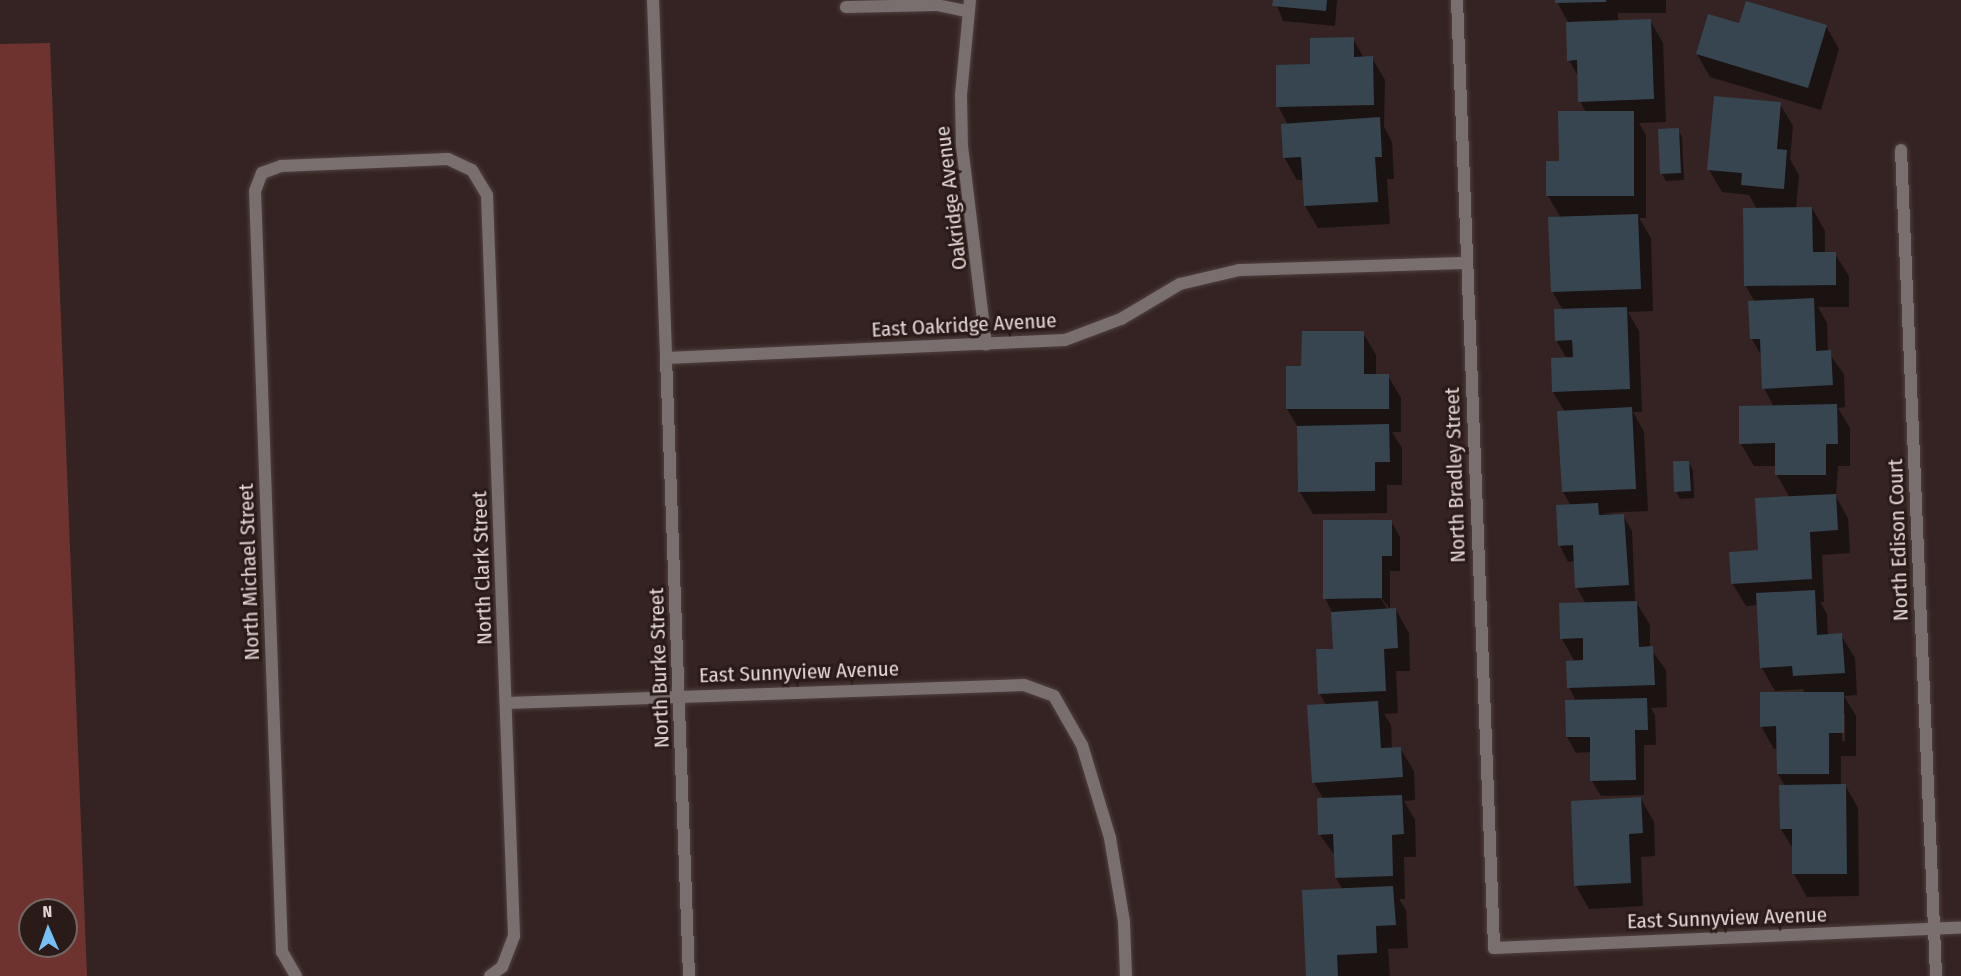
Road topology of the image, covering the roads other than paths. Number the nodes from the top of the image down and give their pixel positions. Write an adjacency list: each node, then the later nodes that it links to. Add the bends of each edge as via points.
1 (653, 0): 9 (street, North Burke Street)
2 (1457, 0): 7 (street, North Bradley Street)
3 (968, 5): 4 (street, Oakridge Avenue); 8 (street, Oakridge Avenue, via 962,146)
4 (846, 6)
5 (1901, 150): 13 (street, North Edison Court)
6 (262, 173): 11 (street, North Clark Street, via 281,166 448,159 472,170 487,195); 15 (street, North Michael Street, via 255,191 282,952)
7 (1465, 263): 8 (street, East Oakridge Avenue, via 1239,270 1180,284 1121,319 1065,340); 14 (street, North Bradley Street)
8 (986, 345): 9 (street, East Oakridge Avenue)
9 (666, 358): 10 (street, North Burke Street)
10 (680, 695): 11 (street, East Sunnyview Avenue); 17 (street, North Burke Street); 18 (street, East Sunnyview Avenue, via 1024,685 1054,696 1082,745 1110,838 1124,922)
11 (507, 703): 16 (street, North Clark Street, via 514,936 501,967)
12 (1961, 928): 13 (street, East Sunnyview Avenue)
13 (1935, 929): 14 (street, East Sunnyview Avenue); 19 (street, North Edison Court)
14 (1494, 948)
15 (292, 973)
16 (490, 976)
17 (688, 976)
18 (1126, 976)
19 (1936, 976)

